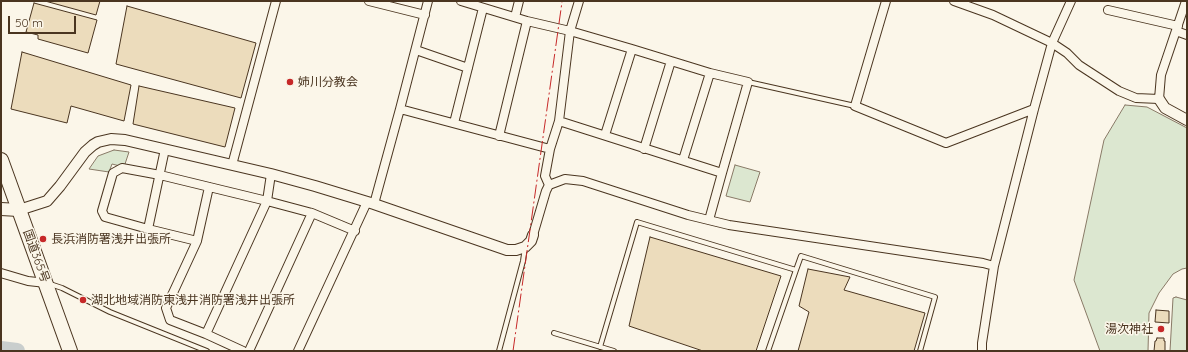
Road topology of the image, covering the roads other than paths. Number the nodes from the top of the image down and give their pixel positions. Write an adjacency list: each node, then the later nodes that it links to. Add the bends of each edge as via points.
1 (276, 1): 40 (street)
2 (369, 1): 13 (street)
3 (428, 1): 13 (street)
4 (461, 1): 11 (street)
5 (519, 1): 14 (street)
6 (579, 1): 17 (street)
7 (886, 1): 27 (street)
8 (954, 1): 19 (street, via 993,15)
9 (1071, 1): 19 (street)
10 (1186, 1): 16 (street)
11 (483, 8): 14 (street); 23 (street)
12 (1108, 10): 16 (street)
13 (425, 15): 21 (street)
14 (515, 17): 15 (street)
15 (527, 21): 17 (street); 34 (street)
16 (1177, 28): 18 (street); 26 (street, via 1161,75)
17 (570, 31): 20 (street); 31 (street)
18 (1187, 34)
19 (1052, 43): 26 (street, via 1119,91 1136,98); 29 (street)
20 (632, 49): 22 (street); 33 (street)
21 (416, 50): 23 (street); 28 (street)
22 (671, 61): 24 (street); 36 (street)
23 (468, 68): 32 (street)
24 (710, 73): 25 (street); 39 (street)
25 (748, 82): 27 (lane); 41 (street)
26 (1159, 99): 30 (street, via 1165,108)
27 (856, 106): 29 (street, via 946,143)
28 (400, 109): 32 (street); 47 (street)
29 (1034, 109): 57 (street)
30 (1187, 120)
31 (559, 121): 33 (street); 37 (street)
32 (454, 123): 34 (street)
33 (605, 135): 36 (street)
34 (499, 136): 37 (street)
35 (165, 149): 40 (street); 43 (street); 49 (street, via 125,140 111,139 98,142 85,152 47,201)
36 (644, 149): 39 (street)
37 (550, 150): 44 (street, via 545,176)
38 (1, 160): 49 (highway, 国道365号)
39 (683, 160): 41 (street)
40 (232, 165): 42 (street)
41 (722, 173): 51 (street)
42 (271, 174): 46 (street); 47 (street)
43 (160, 175): 45 (street); 52 (street); 52 (street, via 122,168 113,173 102,211 105,217)
44 (549, 185): 51 (street, via 566,179 583,181); 54 (street)
45 (209, 187): 46 (street); 55 (street)
46 (267, 200): 50 (street); 62 (street)
47 (371, 203): 53 (street); 56 (street, via 507,250)
48 (1, 209): 49 (main road)
49 (19, 210): 60 (highway, 国道365号)
50 (312, 213): 53 (street); 67 (street)
51 (710, 220): 57 (street, via 730,226)
52 (148, 229): 55 (street)
53 (354, 231): 68 (street)
54 (533, 235): 56 (street)
55 (197, 241): 62 (street, via 166,308 170,320)
56 (525, 247): 69 (lane)
57 (994, 266): 73 (street)
58 (796, 270): 63 (lane, via 637,222); 71 (lane); 72 (lane, via 800,256 935,297)
59 (1, 273): 60 (street)
60 (47, 286): 64 (highway, 国道365号); 65 (lane, via 62,288 110,312)
61 (554, 332): 63 (lane)
62 (206, 334): 66 (street)
63 (600, 347): 70 (lane)
64 (70, 351)
65 (207, 351)
66 (243, 351)
67 (249, 351)
68 (298, 351)
69 (498, 351)
70 (614, 351)
71 (768, 351)
72 (920, 351)
73 (982, 351)

